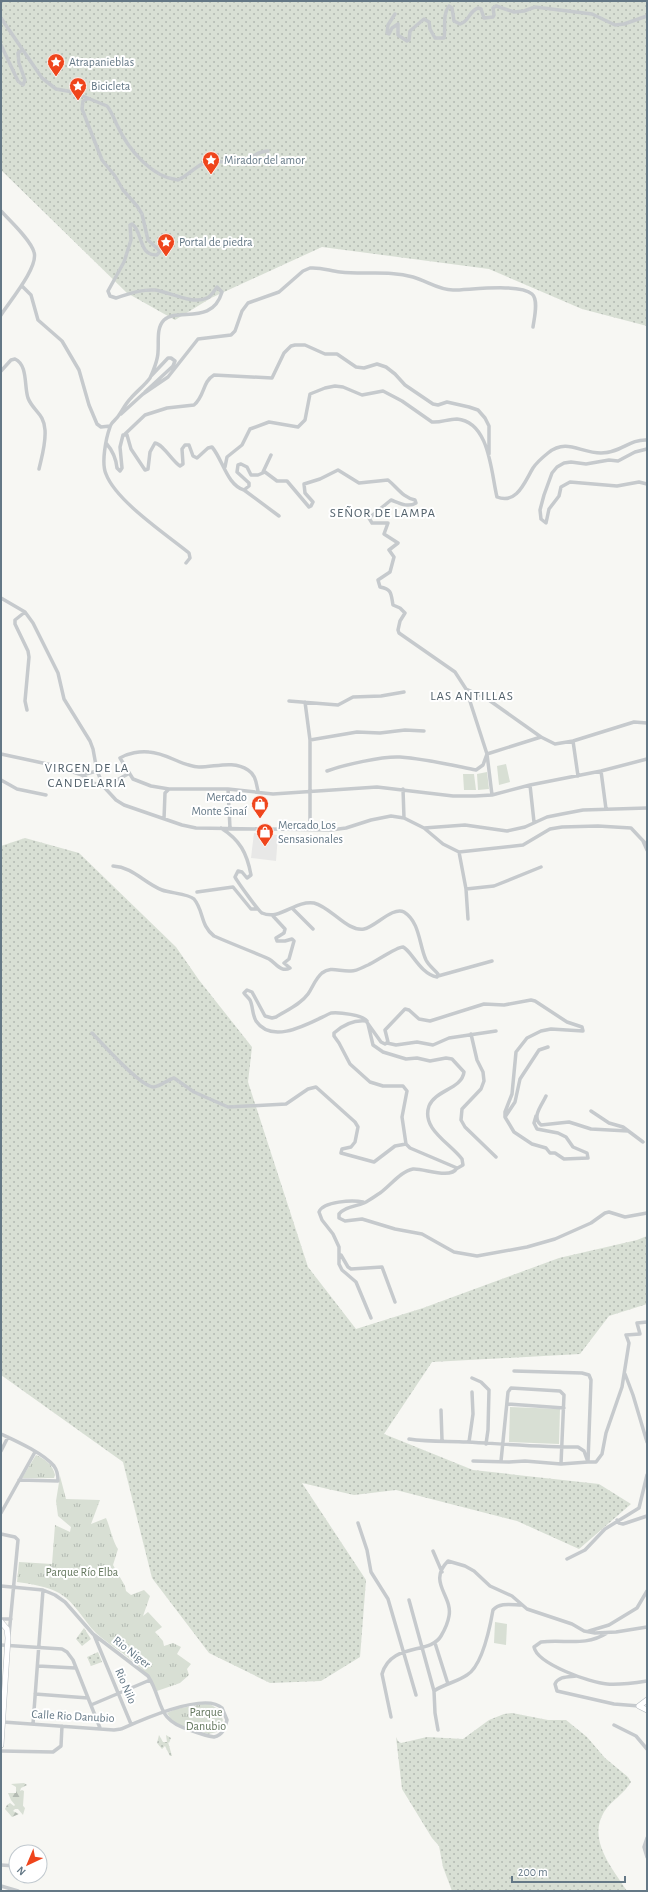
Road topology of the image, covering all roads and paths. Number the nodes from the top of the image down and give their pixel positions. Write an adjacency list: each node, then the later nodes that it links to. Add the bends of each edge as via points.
1 (395, 14): 2 (street, via 388,25 387,33 389,34 398,24 398,34 407,41 410,31 424,19 429,22 435,38 444,38 444,25 449,6 452,8 454,21 460,24 478,8 481,9 484,18 493,17 493,8 496,6 514,12 535,6 592,14 615,25)
2 (647, 16)
3 (1, 18): 5 (street)
4 (1, 45): 5 (street, via 18,81 23,85 25,80 18,58 18,53)
5 (22, 50): 6 (street, via 48,84)
6 (87, 99): 7 (street, via 107,106 121,133 141,160 172,179 178,180 195,167 211,161 239,163); 13 (street, via 83,101 82,109 102,160 138,206 148,240 160,251 157,255 149,253 141,242 136,227 130,225 131,240 124,262 108,291 110,296 116,298 133,292 155,290 178,297 201,299 209,297 217,288 222,292 213,307 195,315 174,316 164,320 158,333 158,353)
7 (268, 151)
8 (1, 211): 9 (street, via 34,251 34,262)
9 (22, 286): 10 (street); 16 (street, via 31,295 38,320 62,341 79,370 89,405 98,424 101,427)
10 (1, 314)
11 (533, 327): 14 (street, via 535,302 534,296 528,292 513,289 444,289 413,277 393,273 310,268 279,292 248,303 242,311 236,331 231,335 198,339 168,377)
12 (1, 371): 24 (street, via 11,360 18,360 24,374 28,397 44,420 44,450)
13 (150, 377): 14 (street, via 168,358 174,361 173,366); 15 (street, via 130,398)
14 (143, 394): 15 (street)
15 (119, 416): 16 (street)
16 (110, 426): 19 (street)
17 (125, 434): 19 (street, via 122,436 120,447 121,470 117,468 116,459); 22 (street, via 146,415 167,408 194,405 201,397 206,382 214,375 272,378 287,349 302,345 325,354 337,354 356,367 364,368 377,364 386,367 405,385 433,404 448,402 478,410 489,426); 23 (street, via 145,470 148,469 151,448 156,443 180,466 183,464 182,449 185,445 189,445 193,456 197,458 212,447)
18 (647, 440): 22 (street, via 635,441 614,452 586,452 563,445 537,463 523,488 504,500 497,497)
19 (106, 443): 29 (street, via 106,476 130,504 189,553 190,558)
20 (647, 449): 26 (street, via 618,461 586,464 571,462 557,467 552,473 544,495 540,510 541,519 546,522 549,509 559,496 561,487 570,482 617,486 640,482)
21 (271, 455): 25 (street)
22 (489, 456): 23 (street, via 480,434 470,424 456,419 432,422 383,391 362,395 335,386 310,394 306,420 298,427 269,422 250,429 242,445 227,457)
23 (225, 467): 27 (street, via 231,480)
24 (39, 469)
25 (263, 472): 27 (street, via 251,475 244,464 238,465 237,472 248,483 248,489); 32 (street, via 277,481 286,481 309,507 313,502 305,493 304,484 338,470 359,483 388,480 406,498 415,500 416,504 413,505 389,501 377,514 369,518 372,523 388,524 384,534 398,543 389,550 394,557 390,572 378,580 380,587 390,591 393,605 405,613 400,621 399,633 455,672)
26 (647, 484)
27 (244, 490): 28 (street)
28 (279, 516)
29 (186, 564)
30 (1, 598): 31 (street)
31 (25, 612): 36 (street, via 15,620 15,624 30,658 25,701); 45 (street, via 58,673 64,699 90,741)
32 (466, 689): 39 (street, via 486,698); 43 (street)
33 (404, 692): 35 (street, via 353,697 338,705)
34 (289, 701): 35 (street)
35 (305, 702): 40 (street)
36 (27, 710)
37 (647, 723): 41 (street, via 634,722)
38 (424, 731): 40 (street, via 357,732)
39 (541, 737): 41 (street, via 555,744); 43 (street)
40 (310, 740): 58 (street)
41 (572, 741): 50 (street)
42 (1, 754): 49 (street)
43 (487, 754): 46 (street, via 483,765 476,770 441,762 399,757 350,764); 59 (street)
44 (647, 758): 47 (street)
45 (97, 771): 49 (street); 53 (street)
46 (326, 771)
47 (601, 771): 50 (street); 62 (street)
48 (128, 774): 53 (street); 54 (street, via 140,783); 57 (street, via 120,758 141,752 154,753 192,766 237,765 254,775)
49 (82, 775): 53 (street)
50 (578, 776): 52 (street)
51 (1, 780): 60 (street, via 17,789)
52 (530, 785): 59 (street); 65 (street)
53 (104, 787): 64 (street, via 124,805)
54 (169, 789): 55 (street); 64 (street, via 165,793)
55 (228, 789): 57 (street); 67 (street)
56 (403, 789): 58 (street, via 354,788); 59 (street, via 453,796); 63 (street)
57 (258, 791): 58 (street, via 273,794)
58 (309, 792): 68 (street)
59 (492, 795)
60 (46, 796)
61 (647, 808): 62 (street)
62 (606, 809): 65 (street, via 562,814)
63 (404, 818): 68 (street, via 380,817 346,828); 69 (street)
64 (164, 820): 66 (street, via 196,828)
65 (534, 822): 69 (street, via 507,831 466,826)
66 (221, 828): 67 (street); 79 (street, via 234,836 245,853 251,875 247,878 242,872 238,872 235,877)
67 (230, 828): 68 (street)
68 (310, 828)
69 (424, 828): 73 (street, via 443,844)
70 (642, 840): 71 (street); 72 (street); 73 (street, via 631,828 562,827 550,830 523,845)
71 (647, 845)
72 (647, 850)
73 (459, 852): 76 (street)
74 (113, 866): 80 (street, via 123,866 159,889 192,897 198,904 207,930 214,936 288,969 290,968 284,963 289,959 294,940 292,938 276,941 285,929)
75 (541, 867): 76 (street, via 494,886)
76 (466, 889): 81 (street)
77 (197, 892): 79 (street, via 233,886 251,909)
78 (292, 908): 80 (street); 82 (street); 84 (street, via 309,903 319,905 349,925 362,929 402,911 414,921 427,962)
79 (258, 909): 80 (street, via 261,913)
80 (273, 916)
81 (468, 919)
82 (313, 929)
83 (492, 961): 84 (street)
84 (438, 976): 85 (street, via 427,973 403,947 354,971 326,970 320,974 308,994 299,1003 276,1017 265,1016 252,992 244,992 256,1021 269,1031 289,1032 337,1012 362,1017 367,1019)
85 (368, 1023): 89 (street, via 381,1042); 97 (street, via 350,1023 337,1030 334,1036 350,1064 365,1079 375,1084 406,1088 408,1094 402,1117); 99 (street, via 373,1045 383,1052 406,1059 452,1059 464,1072 460,1080 432,1101 428,1117 431,1126 462,1159 463,1165)
86 (496, 1031): 88 (street)
87 (92, 1033): 97 (street, via 147,1086 154,1087 174,1078 194,1092 228,1107 286,1104 308,1089 316,1087 358,1127 355,1142 351,1148 342,1150 341,1153 374,1162 395,1146)
88 (471, 1034): 89 (street, via 449,1038 433,1045 417,1042 396,1045); 98 (street, via 477,1060 484,1072 484,1081 481,1090 462,1109 461,1120 465,1127)
89 (387, 1043): 94 (street, via 384,1032 386,1028 406,1009 419,1019 430,1021 484,1004 504,1005 531,1000 567,1022 582,1027 581,1032 550,1029 541,1031 522,1041 516,1052 512,1094)
90 (548, 1047): 94 (street, via 539,1050 520,1080 515,1102)
91 (546, 1096): 93 (street)
92 (591, 1111): 95 (street)
93 (536, 1116): 94 (street, via 534,1123 537,1129 561,1134 573,1147 587,1153 588,1158 564,1159 550,1153 546,1148 532,1144 514,1132); 95 (street, via 543,1126 569,1122 584,1128)
94 (505, 1117)
95 (628, 1131): 96 (street)
96 (643, 1142)
97 (406, 1144): 99 (street, via 410,1148 456,1166)
98 (496, 1156)
99 (456, 1169): 100 (street, via 447,1173 407,1170 389,1187)
100 (364, 1203): 101 (street, via 342,1211 339,1218 345,1221 362,1219 422,1234 454,1252 477,1256 527,1247 555,1238 591,1223 605,1213 625,1217); 102 (street, via 344,1200 320,1209 319,1216 333,1234)
101 (647, 1213)
102 (340, 1253): 103 (street, via 351,1269 382,1267); 104 (street, via 339,1264 356,1282)
103 (395, 1302)
104 (371, 1318)
105 (647, 1322): 107 (street, via 638,1321 640,1334 626,1335 629,1343)
106 (514, 1372): 126 (street, via 589,1375 591,1380)
107 (625, 1373): 118 (street); 126 (street, via 602,1454 596,1462)
108 (472, 1378): 119 (street, via 489,1390)
109 (472, 1392): 117 (street, via 473,1414)
110 (507, 1404): 111 (street); 111 (street, via 509,1389 560,1391 565,1398); 120 (street)
111 (564, 1408): 121 (street)
112 (441, 1410): 116 (street)
113 (1, 1434): 114 (street)
114 (8, 1437): 122 (street); 123 (street)
115 (409, 1439): 116 (street, via 430,1442)
116 (442, 1440): 117 (street)
117 (469, 1442): 119 (street)
118 (647, 1442)
119 (486, 1444): 120 (street)
120 (503, 1445): 121 (street); 125 (street)
121 (561, 1447): 126 (street, via 582,1449); 127 (street)
122 (1, 1451)
123 (35, 1452): 129 (street); 129 (street, via 53,1465 58,1481)
124 (473, 1461): 125 (street)
125 (501, 1461): 127 (street)
126 (588, 1462): 127 (street)
127 (561, 1464)
128 (647, 1475): 134 (street, via 638,1508)
129 (19, 1480): 131 (street)
130 (1, 1500): 131 (street)
131 (6, 1503): 132 (street)
132 (1, 1513)
133 (647, 1516): 134 (street, via 624,1524)
134 (617, 1520): 138 (street, via 585,1550)
135 (358, 1523): 159 (street, via 371,1572 388,1598)
136 (1, 1534): 141 (street, via 18,1540)
137 (433, 1551): 139 (street)
138 (567, 1559)
139 (442, 1572): 145 (street, via 448,1561 458,1563 474,1571 490,1586 512,1596); 154 (street, via 440,1587 447,1600 449,1616 442,1636)
140 (1, 1586): 141 (street)
141 (13, 1587): 142 (street); 147 (street)
142 (43, 1590): 152 (street, via 65,1602); 158 (street)
143 (647, 1591): 150 (street, via 637,1608 609,1625)
144 (409, 1600): 157 (street)
145 (522, 1605): 150 (street); 167 (street, via 506,1604 493,1610 484,1646 474,1669 468,1675)
146 (1, 1619): 147 (street)
147 (11, 1619): 153 (street)
148 (1, 1622): 153 (main road, via 7,1629)
149 (647, 1627): 151 (street)
150 (584, 1631): 151 (street)
151 (608, 1632): 164 (street, via 589,1641 546,1641 536,1644 535,1651 538,1656)
152 (93, 1634): 165 (street, Rio Niger, via 142,1670); 170 (street, Rio Nilo)
153 (8, 1638): 156 (main road)
154 (435, 1644): 157 (street); 167 (street)
155 (1, 1645): 156 (street)
156 (8, 1645): 158 (street); 161 (main road)
157 (422, 1646): 159 (street); 168 (street)
158 (39, 1648): 162 (street); 163 (street, via 62,1649 73,1660)
159 (403, 1652): 171 (street); 178 (street, via 390,1660 382,1674)
160 (1, 1657): 161 (street)
161 (7, 1657): 179 (main road)
162 (38, 1666): 163 (street); 169 (street)
163 (75, 1668): 172 (street)
164 (577, 1676): 166 (street, via 607,1684); 175 (street, via 557,1680 557,1692 614,1704)
165 (150, 1680): 170 (street); 177 (street, Rio Niger)
166 (647, 1682)
167 (448, 1684): 168 (street)
168 (434, 1691): 185 (street)
169 (35, 1694): 172 (street); 180 (street)
170 (118, 1694): 174 (street); 181 (street, Rio Nilo)
171 (416, 1694)
172 (88, 1698): 174 (street)
173 (647, 1700): 175 (main road)
174 (91, 1705): 184 (street)
175 (639, 1706): 176 (main road)
176 (647, 1710)
177 (164, 1712): 177 (street, Calle Rio Danubio, via 214,1702 222,1708 227,1720 226,1728 221,1734 210,1737 177,1726); 181 (street, Calle Rio Danubio)
178 (391, 1717)
179 (3, 1722): 180 (street, Calle Rio Danubio); 186 (main road)
180 (34, 1724): 183 (street, Calle Rio Danubio)
181 (131, 1724): 184 (street, Calle Rio Danubio, via 114,1730)
182 (614, 1725): 187 (street, via 636,1736)
183 (62, 1726): 184 (street, Calle Rio Danubio); 188 (street, via 61,1746 53,1752)
184 (100, 1728)
185 (438, 1730)
186 (1, 1745)
187 (647, 1749)
188 (1, 1751)
189 (647, 1838): 190 (street, via 644,1847)
190 (647, 1856)
191 (1, 1886): 192 (street)
192 (18, 1891)

